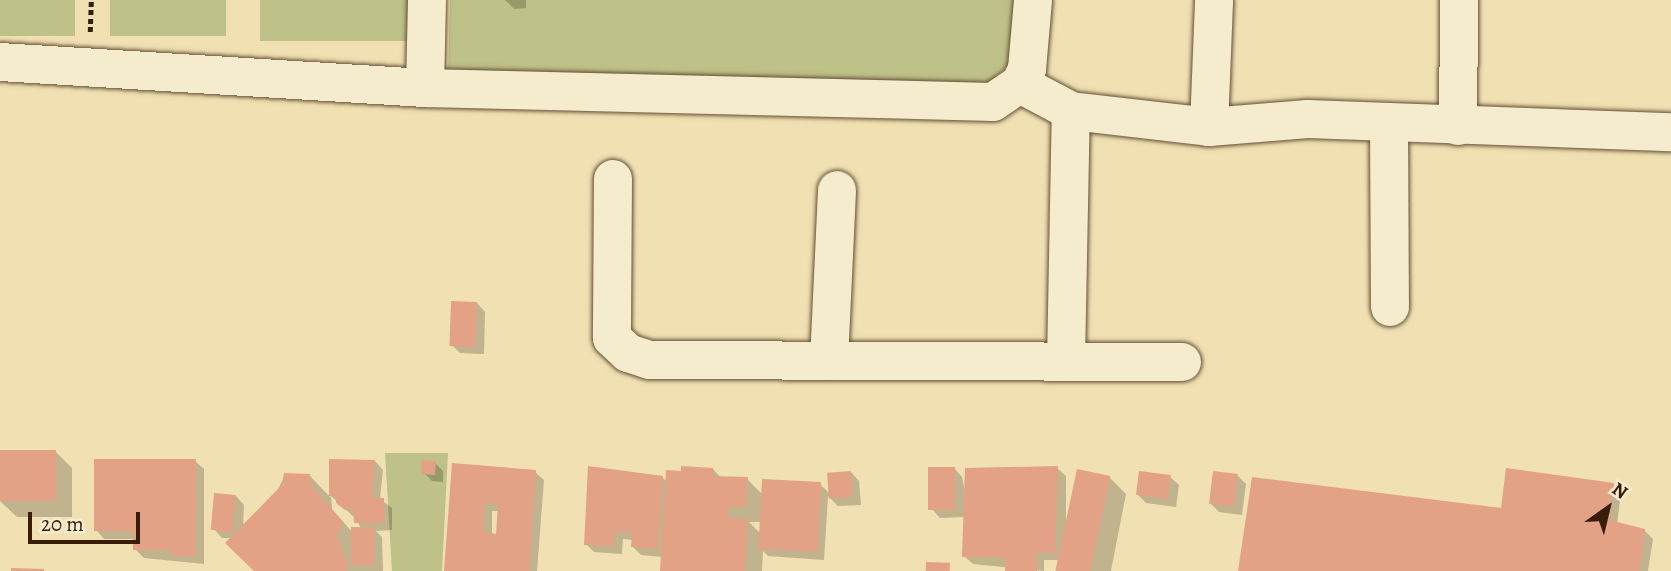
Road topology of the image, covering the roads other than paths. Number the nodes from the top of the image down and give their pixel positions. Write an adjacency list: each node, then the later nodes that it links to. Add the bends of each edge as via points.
1 (427, 0): 7 (lane)
2 (1033, 0): 6 (lane, via 1027,69)
3 (1214, 0): 11 (lane)
4 (1458, 0): 10 (lane)
5 (0, 62): 7 (lane)
6 (1020, 85): 7 (lane, via 993,102); 8 (lane)
7 (425, 88)
8 (1071, 111): 11 (lane); 17 (lane)
9 (1390, 124): 10 (lane); 11 (lane, via 1308,119); 15 (lane)
10 (1458, 126): 12 (lane)
11 (1209, 127)
12 (1671, 132)
13 (613, 179): 16 (lane, via 612,338 628,354 650,360)
14 (837, 190): 16 (lane)
15 (1390, 307)
16 (830, 361): 17 (lane)
17 (1066, 362): 18 (lane)
18 (1182, 362)

